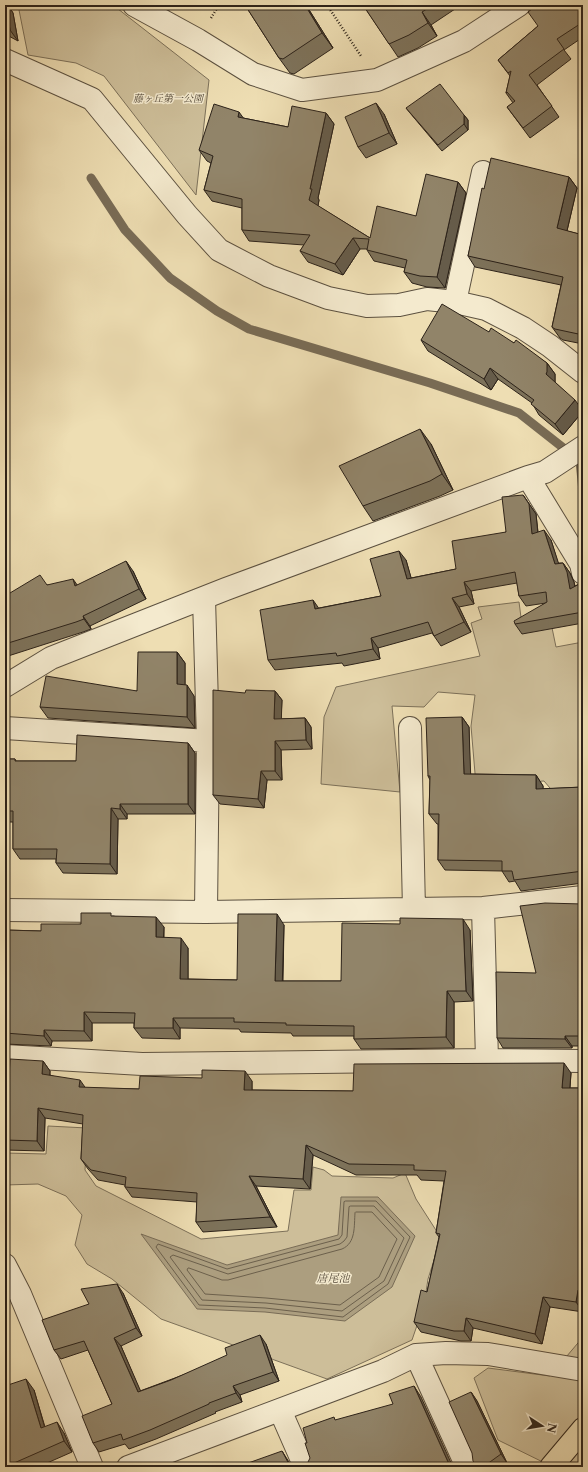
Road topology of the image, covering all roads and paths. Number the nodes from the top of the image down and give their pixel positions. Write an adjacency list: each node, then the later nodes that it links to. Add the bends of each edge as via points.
1 (134, 5): 5 (street, via 198,40 252,74 302,90)
2 (327, 5): 5 (path)
3 (519, 5): 5 (street, via 464,41)
4 (5, 60): 7 (street, via 92,99 219,250 269,276 328,298 368,306 399,305 427,299)
5 (377, 80)
6 (483, 172): 7 (street)
7 (455, 302): 8 (street, via 486,309 523,328)
8 (583, 372)
9 (583, 447): 10 (street, via 545,472)
10 (528, 477): 11 (street, via 581,564); 12 (street)
11 (583, 572)
12 (204, 598): 13 (street, via 51,658); 16 (street)
13 (5, 686)
14 (5, 728): 16 (street)
15 (410, 728): 20 (street)
16 (208, 741): 21 (street)
17 (583, 897): 18 (street)
18 (483, 908): 20 (street); 23 (street)
19 (5, 910): 21 (street)
20 (414, 910): 21 (street)
21 (206, 912)
22 (5, 1056): 23 (street, via 142,1064)
23 (486, 1060): 24 (street)
24 (583, 1062)
25 (5, 1265): 30 (street, via 20,1294)
26 (416, 1355): 27 (street, via 488,1354); 28 (street, via 382,1372); 33 (street)
27 (583, 1370)
28 (280, 1410): 31 (street); 32 (street)
29 (583, 1429): 34 (main road)
30 (92, 1467)
31 (128, 1467)
32 (304, 1467)
33 (467, 1467)
34 (550, 1467)

